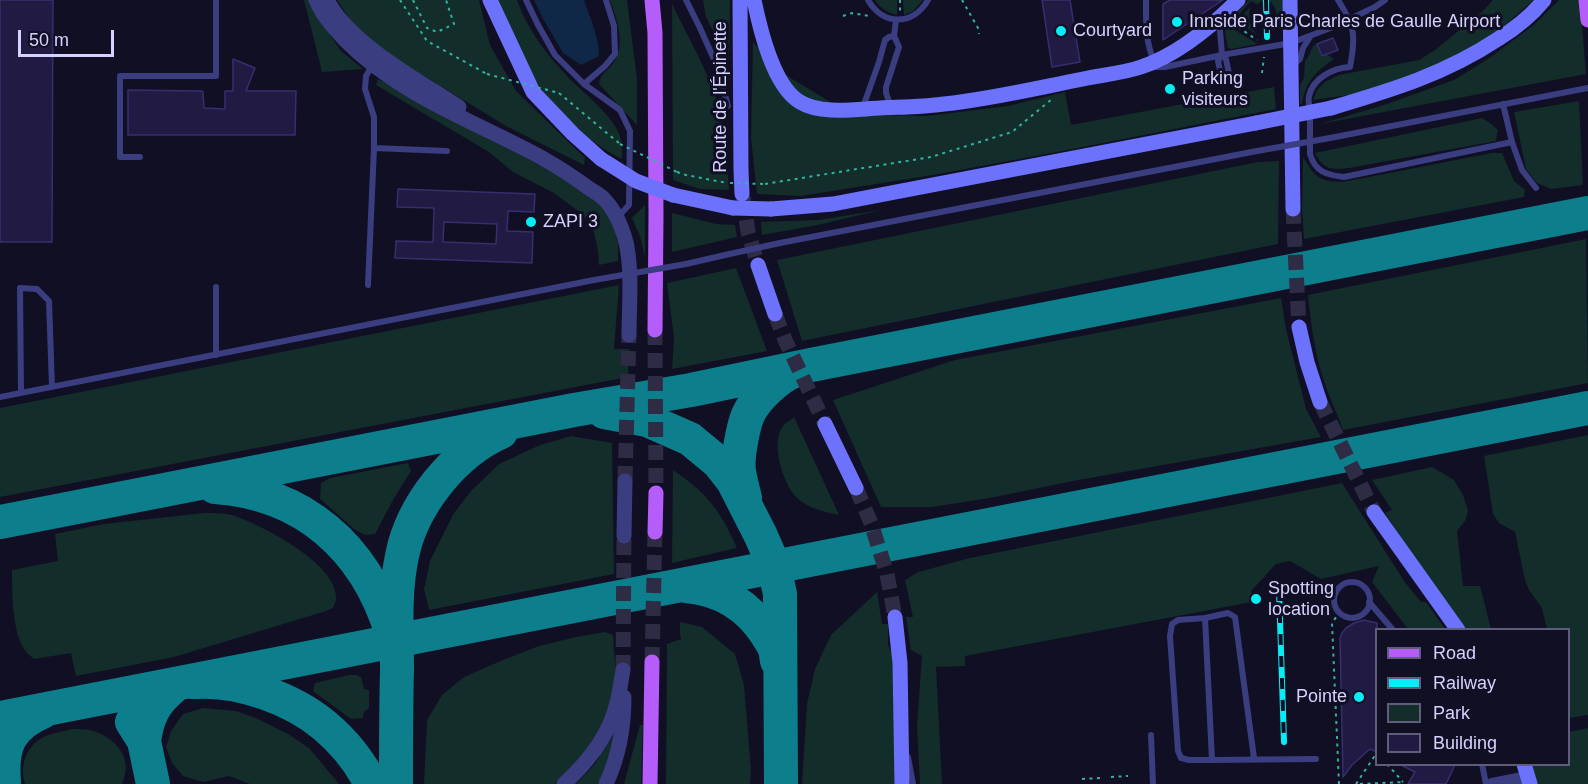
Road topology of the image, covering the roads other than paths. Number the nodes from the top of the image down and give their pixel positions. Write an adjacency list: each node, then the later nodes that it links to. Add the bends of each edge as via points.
1 (216, 0): 44 (lane, via 216,76 120,76 120,157)
2 (316, 0): 29 (street, via 338,33)
3 (327, 0): 35 (street, via 359,38)
4 (490, 0): 18 (main road, bridge, via 533,92 601,159 636,181 673,195 733,208 771,209 833,204 1331,108 1390,91 1449,67 1521,24)
5 (526, 0): 33 (lane, via 555,55)
6 (606, 0): 33 (lane, via 614,26 615,54)
7 (652, 0): 54 (main road)
8 (686, 0): 37 (lane, via 717,66)
9 (740, 0): 46 (main road, Route de l'Épinette)
10 (754, 0): 39 (main road, via 774,67 791,95 799,102 824,109)
11 (868, 0): 22 (lane, via 880,14)
12 (928, 0): 22 (lane, via 912,17)
13 (1146, 0): 28 (lane)
14 (1238, 0): 20 (main road)
15 (1290, 0): 26 (main road)
16 (1338, 0): 21 (lane)
17 (1385, 0): 21 (lane)
18 (1544, 0)
19 (1586, 0): 23 (main road)
20 (1225, 18): 27 (lane); 28 (main road)
21 (1350, 19): 25 (lane); 41 (lane, via 1354,37 1350,67 1319,79 1309,96 1310,154 1320,171 1344,177)
22 (896, 20): 24 (lane)
23 (1588, 20)
24 (894, 36): 38 (lane, via 899,47 886,87); 39 (lane, via 882,39 879,62)
25 (1310, 37): 26 (lane); 30 (lane, via 1300,59)
26 (1292, 43): 27 (lane); 30 (main road)
27 (1222, 55): 28 (lane, via 1165,67); 31 (lane); 32 (lane, via 1218,61)
28 (1147, 64): 38 (main road, via 991,98)
29 (373, 65): 35 (lane, via 381,63 433,96); 40 (street, via 462,119); 42 (lane, via 366,76 365,89 374,117)
30 (1292, 65): 47 (main road)
31 (1230, 79)
32 (1222, 80)
33 (584, 84): 48 (lane, via 620,110 630,131 629,205)
34 (1588, 88): 36 (lane)
35 (449, 100): 40 (street)
36 (1503, 104): 41 (lane); 56 (lane, bridge)
37 (728, 106)
38 (891, 107): 39 (main road)
39 (862, 109)
40 (512, 141): 48 (street, via 568,172 605,200)
41 (1512, 142): 45 (lane, via 1522,170)
42 (374, 148): 43 (lane); 50 (lane)
43 (447, 151)
44 (140, 157)
45 (1536, 188)
46 (742, 194)
47 (1293, 209)
48 (616, 219): 55 (street, via 629,251)
49 (758, 265): 52 (main road)
50 (368, 285)
51 (216, 287): 56 (lane)
52 (775, 314)
53 (1299, 327): 60 (main road)
54 (655, 330)
55 (629, 335)
56 (216, 355): 57 (lane)
57 (52, 387): 58 (lane); 58 (lane, via 49,301 37,289 20,288)
58 (21, 393): 59 (lane)
59 (0, 397)
60 (1320, 402)
61 (825, 424): 63 (main road)
62 (625, 481): 67 (street)
63 (856, 488)
64 (656, 494): 66 (main road)
65 (1374, 512): 72 (main road)
66 (655, 532)
67 (624, 536)
68 (1370, 602): 68 (lane, via 1368,591 1354,582 1343,584 1334,597 1339,613 1349,618 1365,612); 71 (lane)
69 (895, 617): 74 (main road)
70 (1204, 618): 76 (lane, via 1228,613 1235,616); 78 (lane); 78 (lane, via 1178,620 1172,624 1170,636 1178,751 1181,758)
71 (1391, 628)
72 (1457, 628)
73 (652, 662): 83 (main road)
74 (902, 727): 84 (main road); 85 (lane)
75 (1151, 735): 86 (lane)
76 (1254, 758): 77 (lane); 78 (lane)
77 (1316, 759)
78 (1212, 760)
79 (1482, 766): 87 (lane)
80 (1527, 775): 88 (street)
81 (564, 784): 82 (street, via 598,746 611,722 623,670 620,747)
82 (606, 784)
83 (650, 784)
84 (902, 784)
85 (913, 784)
86 (1153, 784)
87 (1486, 784)
88 (1492, 784)

